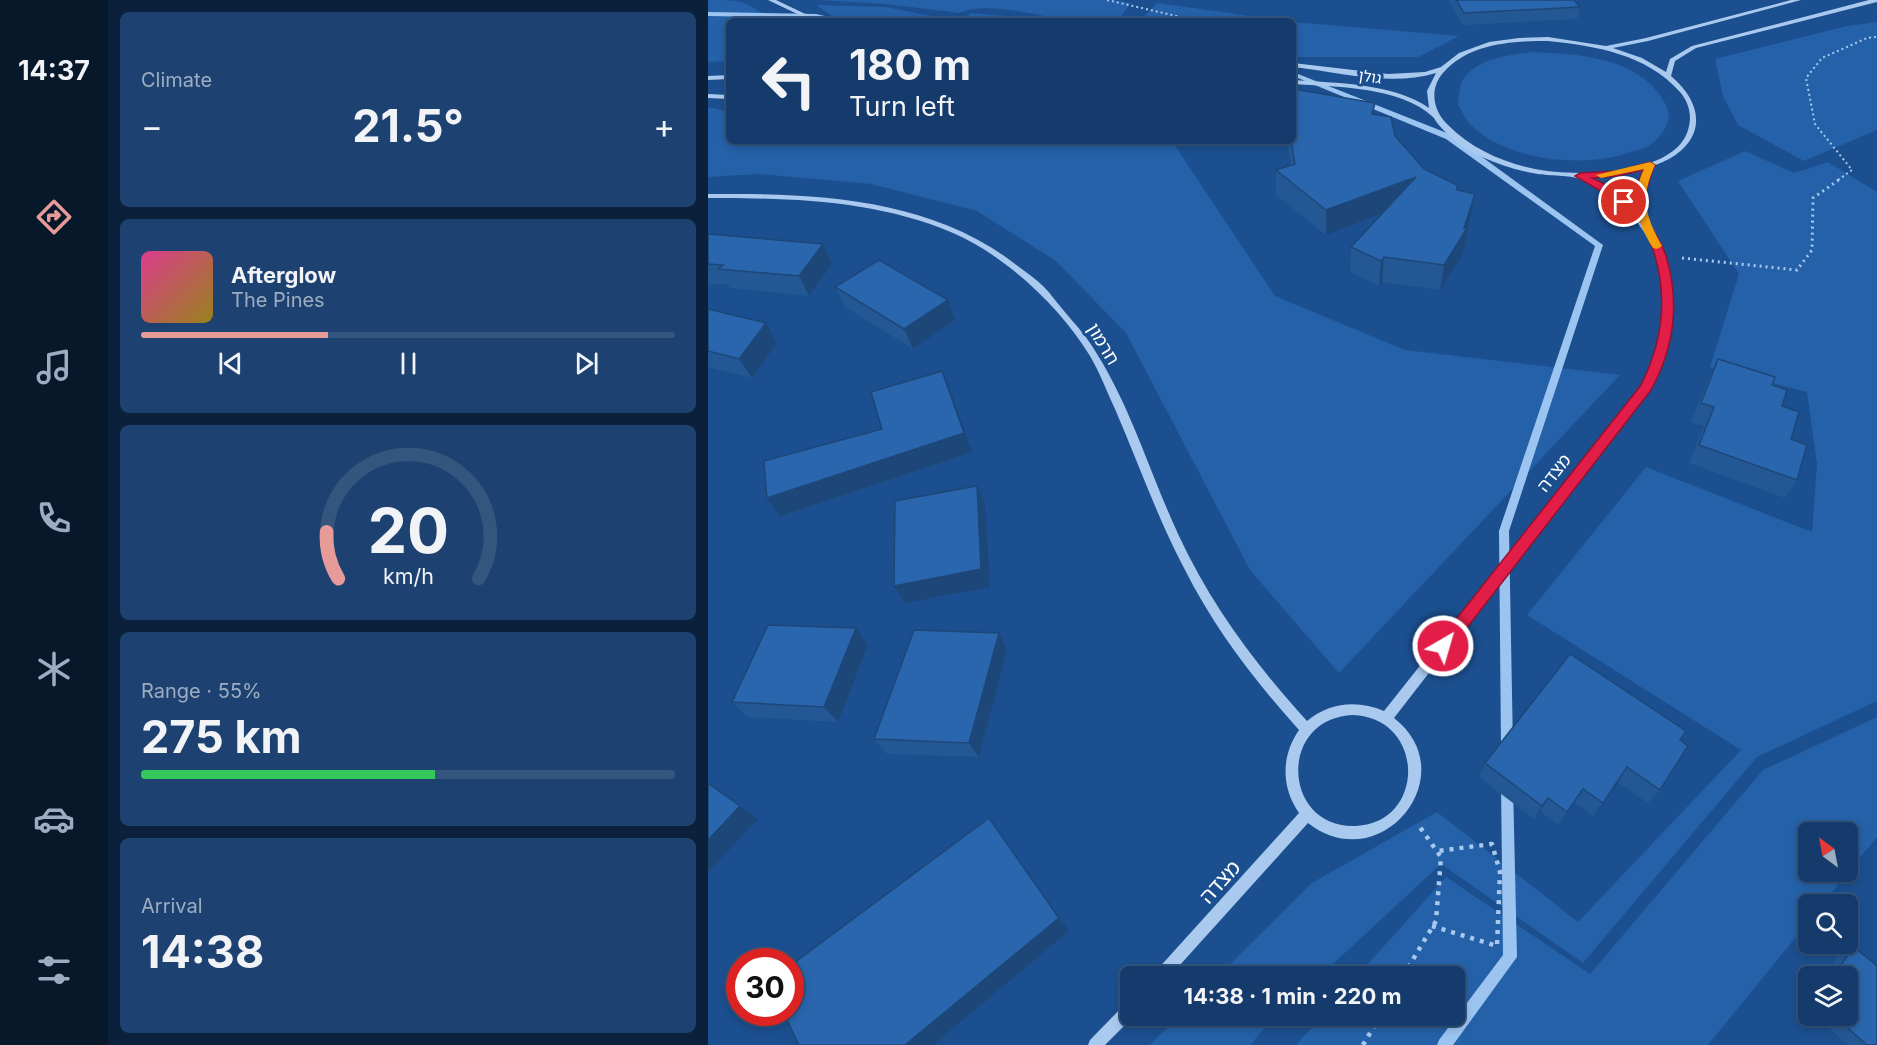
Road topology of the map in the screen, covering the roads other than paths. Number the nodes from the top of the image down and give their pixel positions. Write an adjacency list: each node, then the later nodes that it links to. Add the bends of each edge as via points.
1 (771, 0): 5 (street)
2 (1798, 0): 4 (street)
3 (1876, 0): 9 (street, via 1694,47 1672,60)
4 (1775, 3): 6 (street, via 1646,40)
5 (809, 18)
6 (1604, 47): 8 (street, via 1548,39 1512,41 1471,51); 9 (street, via 1638,59)
7 (1296, 65): 8 (street, גולן, via 1396,76)
8 (1442, 69): 15 (street, via 1435,77 1430,97)
9 (1668, 76): 16 (street, via 1687,96 1693,128 1681,147)
10 (726, 77): 11 (street)
11 (708, 78)
12 (1296, 82): 15 (street, גולן, via 1388,93)
13 (708, 96): 14 (street)
14 (726, 97)
15 (1437, 118): 17 (street, גולן, via 1457,140 1490,158 1530,170)
16 (1650, 165): 17 (street, via 1617,174); 19 (street, מצדה, via 1642,182)
17 (1580, 176): 19 (street, מצדה, via 1613,192)
18 (708, 196): 21 (street, חרמון, via 818,199 870,205 920,216 968,235 1013,262 1056,303 1096,360 1201,591 1239,651)
19 (1643, 222): 20 (street, מצדה, via 1661,256 1669,319 1665,341 1646,387)
20 (1386, 720): 21 (street, via 1344,711); 22 (street, via 1400,732 1416,765 1416,784 1398,816 1363,832 1324,825)
21 (1306, 728): 22 (street, via 1294,747 1289,770 1291,786)
22 (1308, 813): 23 (street, מצדה)
23 (1170, 966)
24 (1120, 1019): 25 (street)
25 (1095, 1045)

